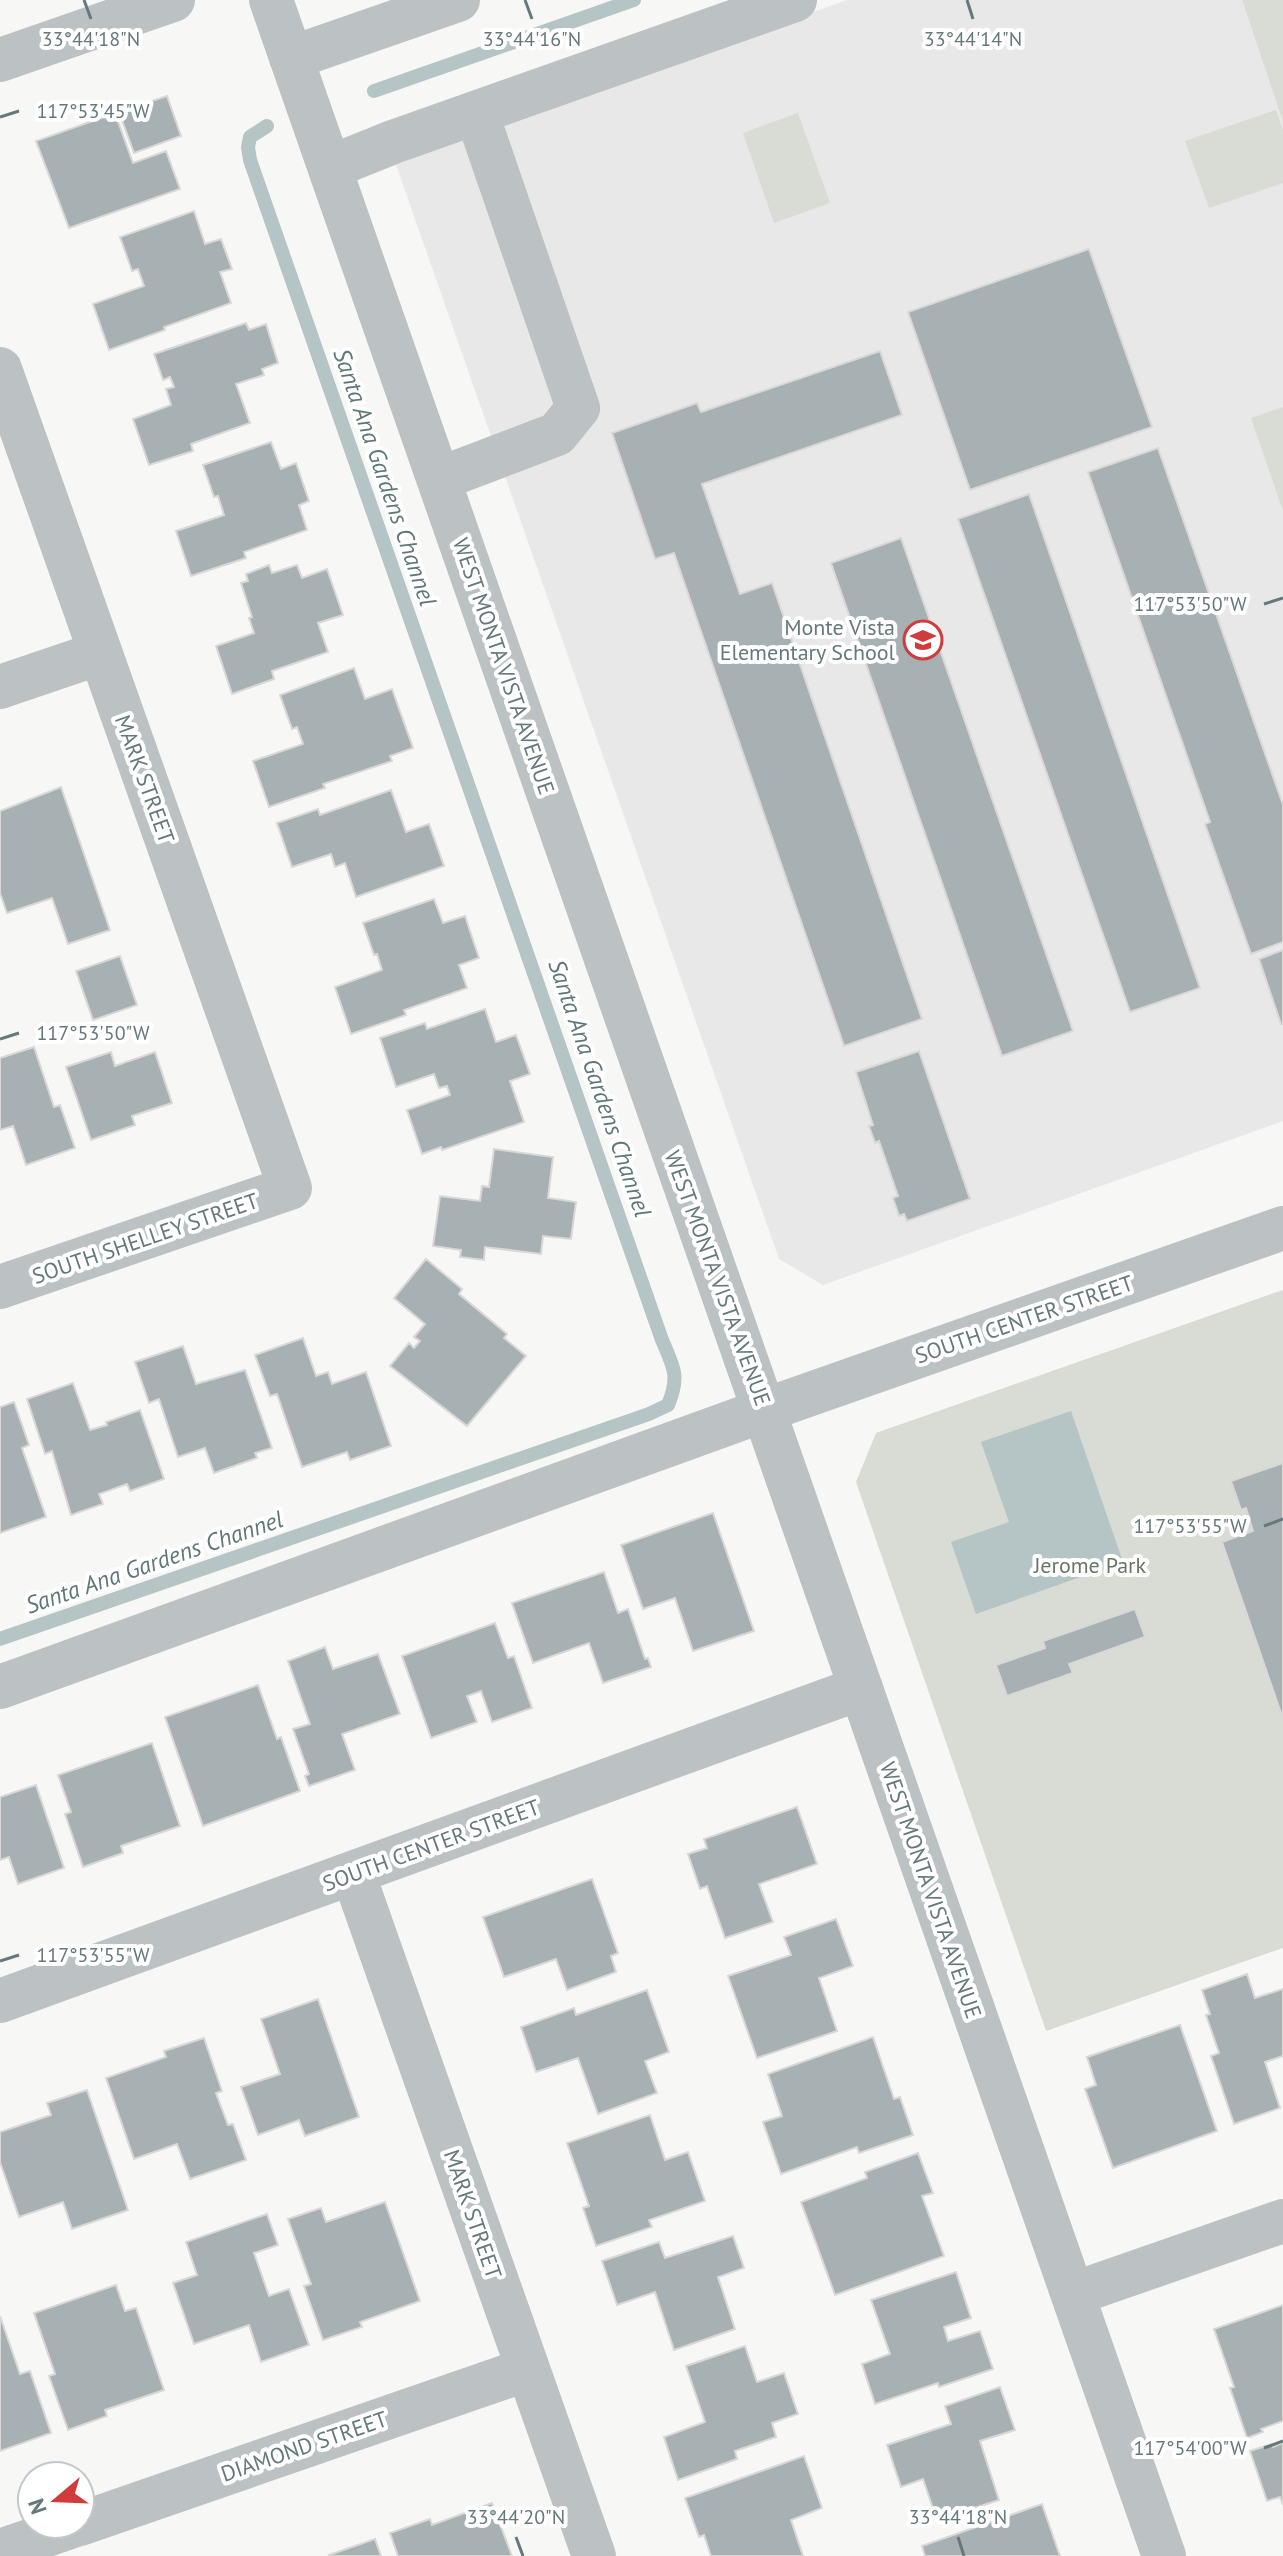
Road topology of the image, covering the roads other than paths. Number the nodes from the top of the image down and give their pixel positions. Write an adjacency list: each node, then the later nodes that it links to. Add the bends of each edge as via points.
1 (173, 0): 6 (street)
2 (271, 0): 5 (street, WEST MONTA VISTA AVENUE)
3 (458, 0): 5 (street)
4 (795, 0): 8 (street)
5 (291, 58): 8 (street, WEST MONTA VISTA AVENUE)
6 (0, 60)
7 (482, 129): 10 (street, via 578,408 557,434)
8 (331, 167): 10 (street, WEST MONTA VISTA AVENUE)
9 (0, 369): 11 (street, MARK STREET)
10 (439, 479): 16 (street, WEST MONTA VISTA AVENUE)
11 (100, 653): 12 (street); 13 (street, MARK STREET)
12 (0, 687)
13 (290, 1188): 15 (street, SOUTH SHELLEY STREET)
14 (1283, 1228): 16 (street, SOUTH CENTER STREET)
15 (0, 1287)
16 (765, 1410): 17 (street, SOUTH CENTER STREET); 18 (street, WEST MONTA VISTA AVENUE)
17 (0, 1687)
18 (861, 1688): 19 (street, SOUTH CENTER STREET); 22 (street, WEST MONTA VISTA AVENUE)
19 (353, 1873): 20 (street, SOUTH CENTER STREET); 23 (street, MARK STREET)
20 (0, 2001)
21 (1283, 2221): 22 (street)
22 (1073, 2294): 28 (street, WEST MONTA VISTA AVENUE)
23 (528, 2369): 24 (street, DIAMOND STREET); 27 (street, MARK STREET)
24 (96, 2518)
25 (32, 2540): 26 (street, DIAMOND STREET)
26 (0, 2551)
27 (594, 2556)
28 (1164, 2556)

